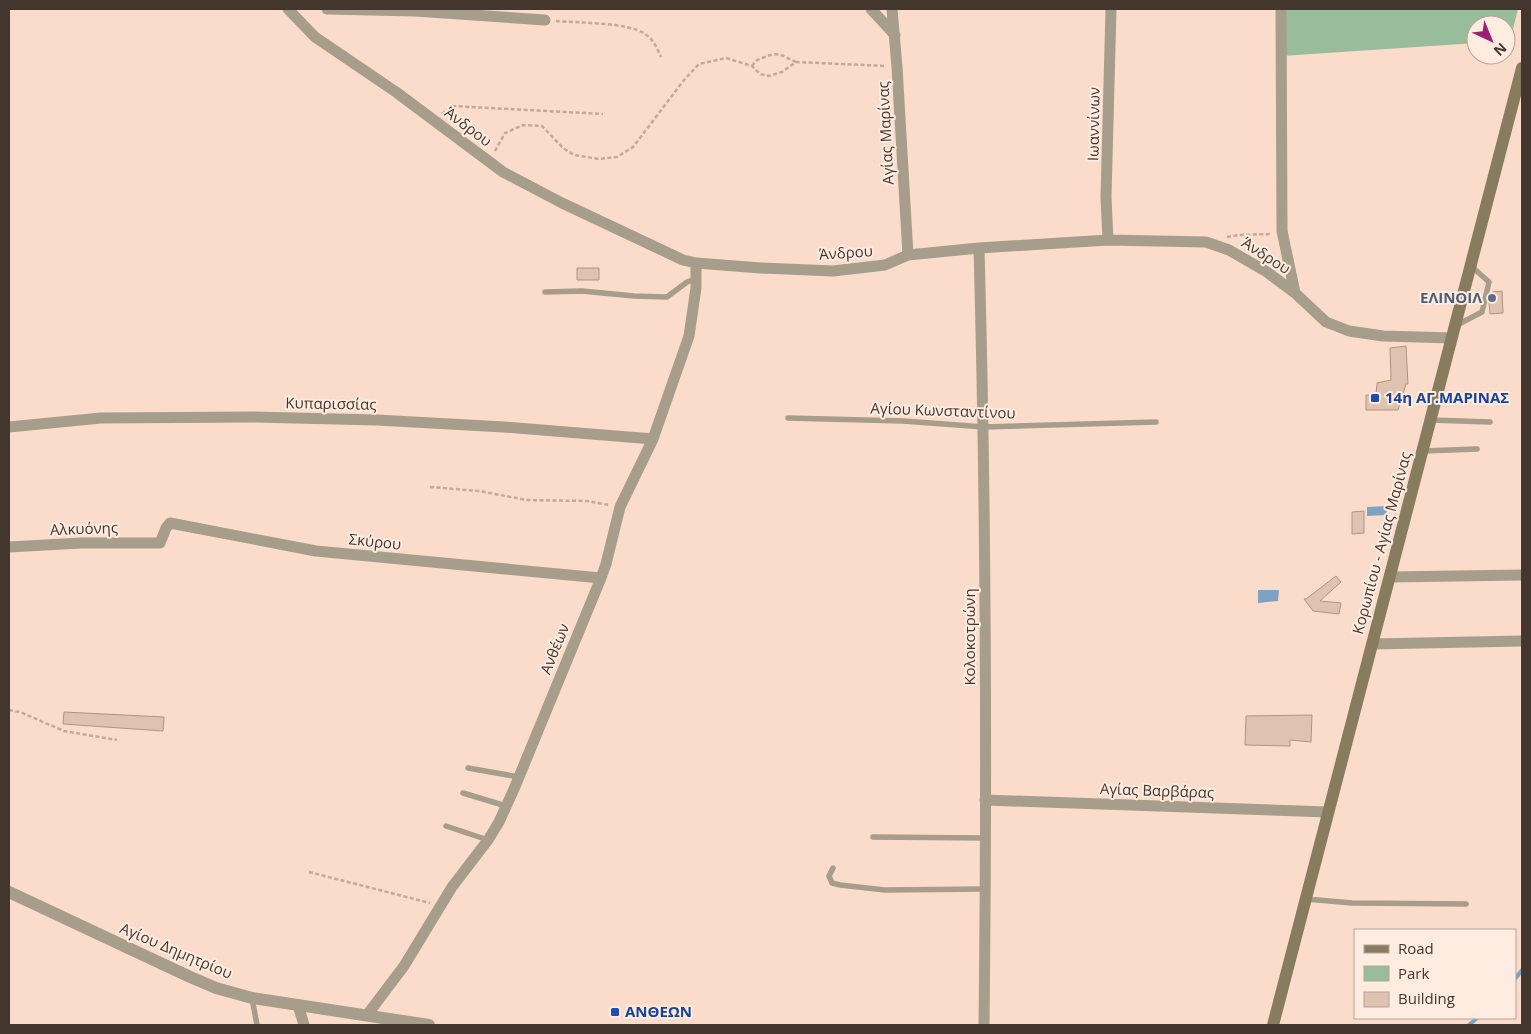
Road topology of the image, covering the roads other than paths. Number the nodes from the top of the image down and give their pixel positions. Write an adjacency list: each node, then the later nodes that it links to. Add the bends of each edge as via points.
1 (288, 9): 14 (street, Άνδρου, via 315,36 503,172 562,203 683,260)
2 (327, 9): 7 (street)
3 (871, 9): 8 (street)
4 (892, 9): 8 (street, Αγίας Μαρίνας)
5 (1111, 9): 11 (street, Ιωαννίνων, via 1106,197)
6 (1281, 9): 18 (street, via 1282,231)
7 (545, 20)
8 (895, 35): 13 (street, Αγίας Μαρίνας)
9 (1522, 68): 10 (main road, Κορωπίου - Αγίας Μαρίνας)
10 (1518, 102): 15 (main road, Κορωπίου - Αγίας Μαρίνας)
11 (1108, 240): 12 (street, Άνδρου); 18 (street, Άνδρου, via 1206,242 1254,264)
12 (979, 248): 13 (street, Άνδρου); 25 (street, Κολοκοτρώνη)
13 (908, 255): 14 (street, Άνδρου, via 885,265 833,271)
14 (696, 263): 16 (street, Ανθέων)
15 (1471, 266): 19 (main road, Κορωπίου - Αγίας Μαρίνας); 19 (lane, via 1489,282 1482,312)
16 (694, 279): 17 (lane, via 667,297 582,291); 26 (street, Ανθέων, via 696,288 689,336)
17 (544, 292)
18 (1295, 294): 19 (street, Άνδρου, via 1326,322 1349,331 1383,336)
19 (1454, 332): 21 (main road, Κορωπίου - Αγίας Μαρίνας)
20 (788, 418): 25 (lane, Αγίου Κωνσταντίνου)
21 (1431, 420): 23 (lane); 28 (main road, Κορωπίου - Αγίας Μαρίνας)
22 (1156, 422): 25 (lane, Αγίου Κωνσταντίνου)
23 (1490, 422)
24 (9, 427): 26 (street, Κυπαρισσίας, via 101,418 262,417 475,425)
25 (984, 427): 39 (street, Κολοκοτρώνη)
26 (653, 439): 33 (street, Ανθέων, via 620,507)
27 (1477, 449): 28 (lane)
28 (1422, 451): 32 (main road, Κορωπίου - Αγίας Μαρίνας)
29 (160, 543): 30 (street, Αλκυόνης); 33 (street, Σκύρου, via 170,523 316,551)
30 (9, 547)
31 (1522, 575): 32 (street)
32 (1390, 577): 35 (main road, Κορωπίου - Αγίας Μαρίνας)
33 (601, 578): 37 (street, Ανθέων)
34 (1522, 641): 35 (street)
35 (1372, 644): 41 (main road, Κορωπίου - Αγίας Μαρίνας)
36 (468, 768): 37 (lane)
37 (519, 777): 40 (street, Ανθέων)
38 (462, 793): 40 (lane)
39 (985, 800): 41 (street, Αγίας Βαρβάρας); 44 (street, Κολοκοτρώνη)
40 (506, 806): 45 (street, Ανθέων)
41 (1328, 812): 49 (main road, Κορωπίου - Αγίας Μαρίνας)
42 (446, 826): 45 (lane)
43 (873, 837): 44 (lane)
44 (985, 838): 47 (street, Κολοκοτρώνη)
45 (488, 840): 53 (street, Ανθέων, via 452,888 404,966)
46 (833, 868): 47 (lane, via 829,876 840,886 885,890)
47 (985, 889): 57 (street, Κολοκοτρώνη)
48 (9, 892): 51 (street, Αγίου Δημητρίου, via 188,976)
49 (1306, 900): 50 (lane); 58 (main road, Κορωπίου - Αγίας Μαρίνας)
50 (1466, 904)
51 (252, 998): 52 (street, Αγίου Δημητρίου); 54 (lane)
52 (298, 1005): 53 (street, Αγίου Δημητρίου); 55 (street)
53 (367, 1015): 56 (street, Αγίου Δημητρίου)
54 (257, 1025)
55 (304, 1025)
56 (429, 1025)
57 (984, 1025)
58 (1273, 1025)

